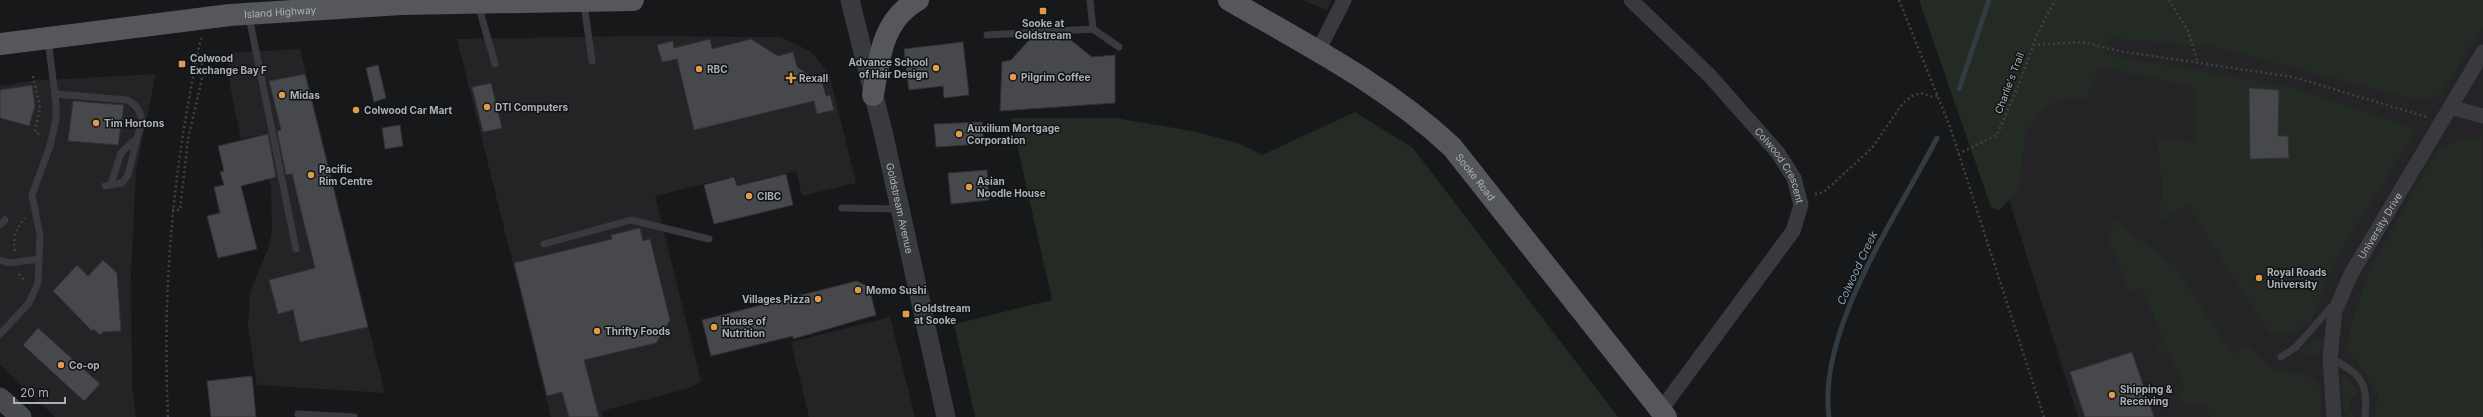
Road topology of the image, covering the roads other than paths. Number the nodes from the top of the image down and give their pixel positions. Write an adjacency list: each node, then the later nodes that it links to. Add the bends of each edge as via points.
1 (633, 0): 9 (main road, Island Highway)
2 (850, 0): 23 (street, Goldstream Avenue)
3 (918, 0): 23 (main road, via 892,23 882,44)
4 (1090, 0): 13 (lane)
5 (1229, 0): 18 (main road, Sooke Road)
6 (1344, 0): 18 (street)
7 (1631, 0): 40 (street, Colwood Crescent, via 1710,76 1778,153 1794,178 1800,205 1793,231)
8 (411, 2): 10 (main road, Island Highway); 11 (main road, Island Highway)
9 (575, 2): 11 (main road, Island Highway); 20 (lane)
10 (371, 3): 12 (main road, Island Highway)
11 (478, 4): 21 (lane)
12 (249, 14): 15 (main road, Island Highway); 31 (lane)
13 (1093, 30): 14 (lane); 17 (lane)
14 (987, 35)
15 (48, 38): 16 (main road, Island Highway); 22 (lane)
16 (2, 43)
17 (1118, 47)
18 (1318, 51): 40 (main road, Sooke Road, via 1398,101 1452,147)
19 (2483, 52): 24 (street, University Drive)
20 (592, 61)
21 (495, 64)
22 (55, 94): 26 (lane, via 127,100 134,104 142,119); 32 (lane, via 54,133 32,195 40,235)
23 (873, 96): 28 (street, Goldstream Avenue)
24 (2450, 107): 25 (street); 34 (street, University Drive, via 2351,274)
25 (2483, 116)
26 (137, 138): 26 (lane, via 121,153 108,185 122,183 128,175)
27 (842, 208): 28 (lane)
28 (900, 209): 43 (street, Goldstream Avenue)
29 (709, 239): 30 (lane, via 631,220)
30 (544, 244)
31 (296, 249)
32 (39, 259): 33 (lane, via 9,263); 35 (lane, via 38,283 34,297)
33 (0, 260)
34 (2343, 293): 36 (lane, via 2296,347); 37 (street, University Drive, via 2335,311)
35 (1, 331)
36 (2281, 358)
37 (2330, 358): 44 (street, University Drive); 45 (lane, via 2352,369 2361,382 2367,394)
38 (0, 398): 41 (main road)
39 (298, 414): 42 (lane)
40 (1663, 414)
41 (20, 417)
42 (354, 417)
43 (946, 417)
44 (2334, 417)
45 (2365, 417)

